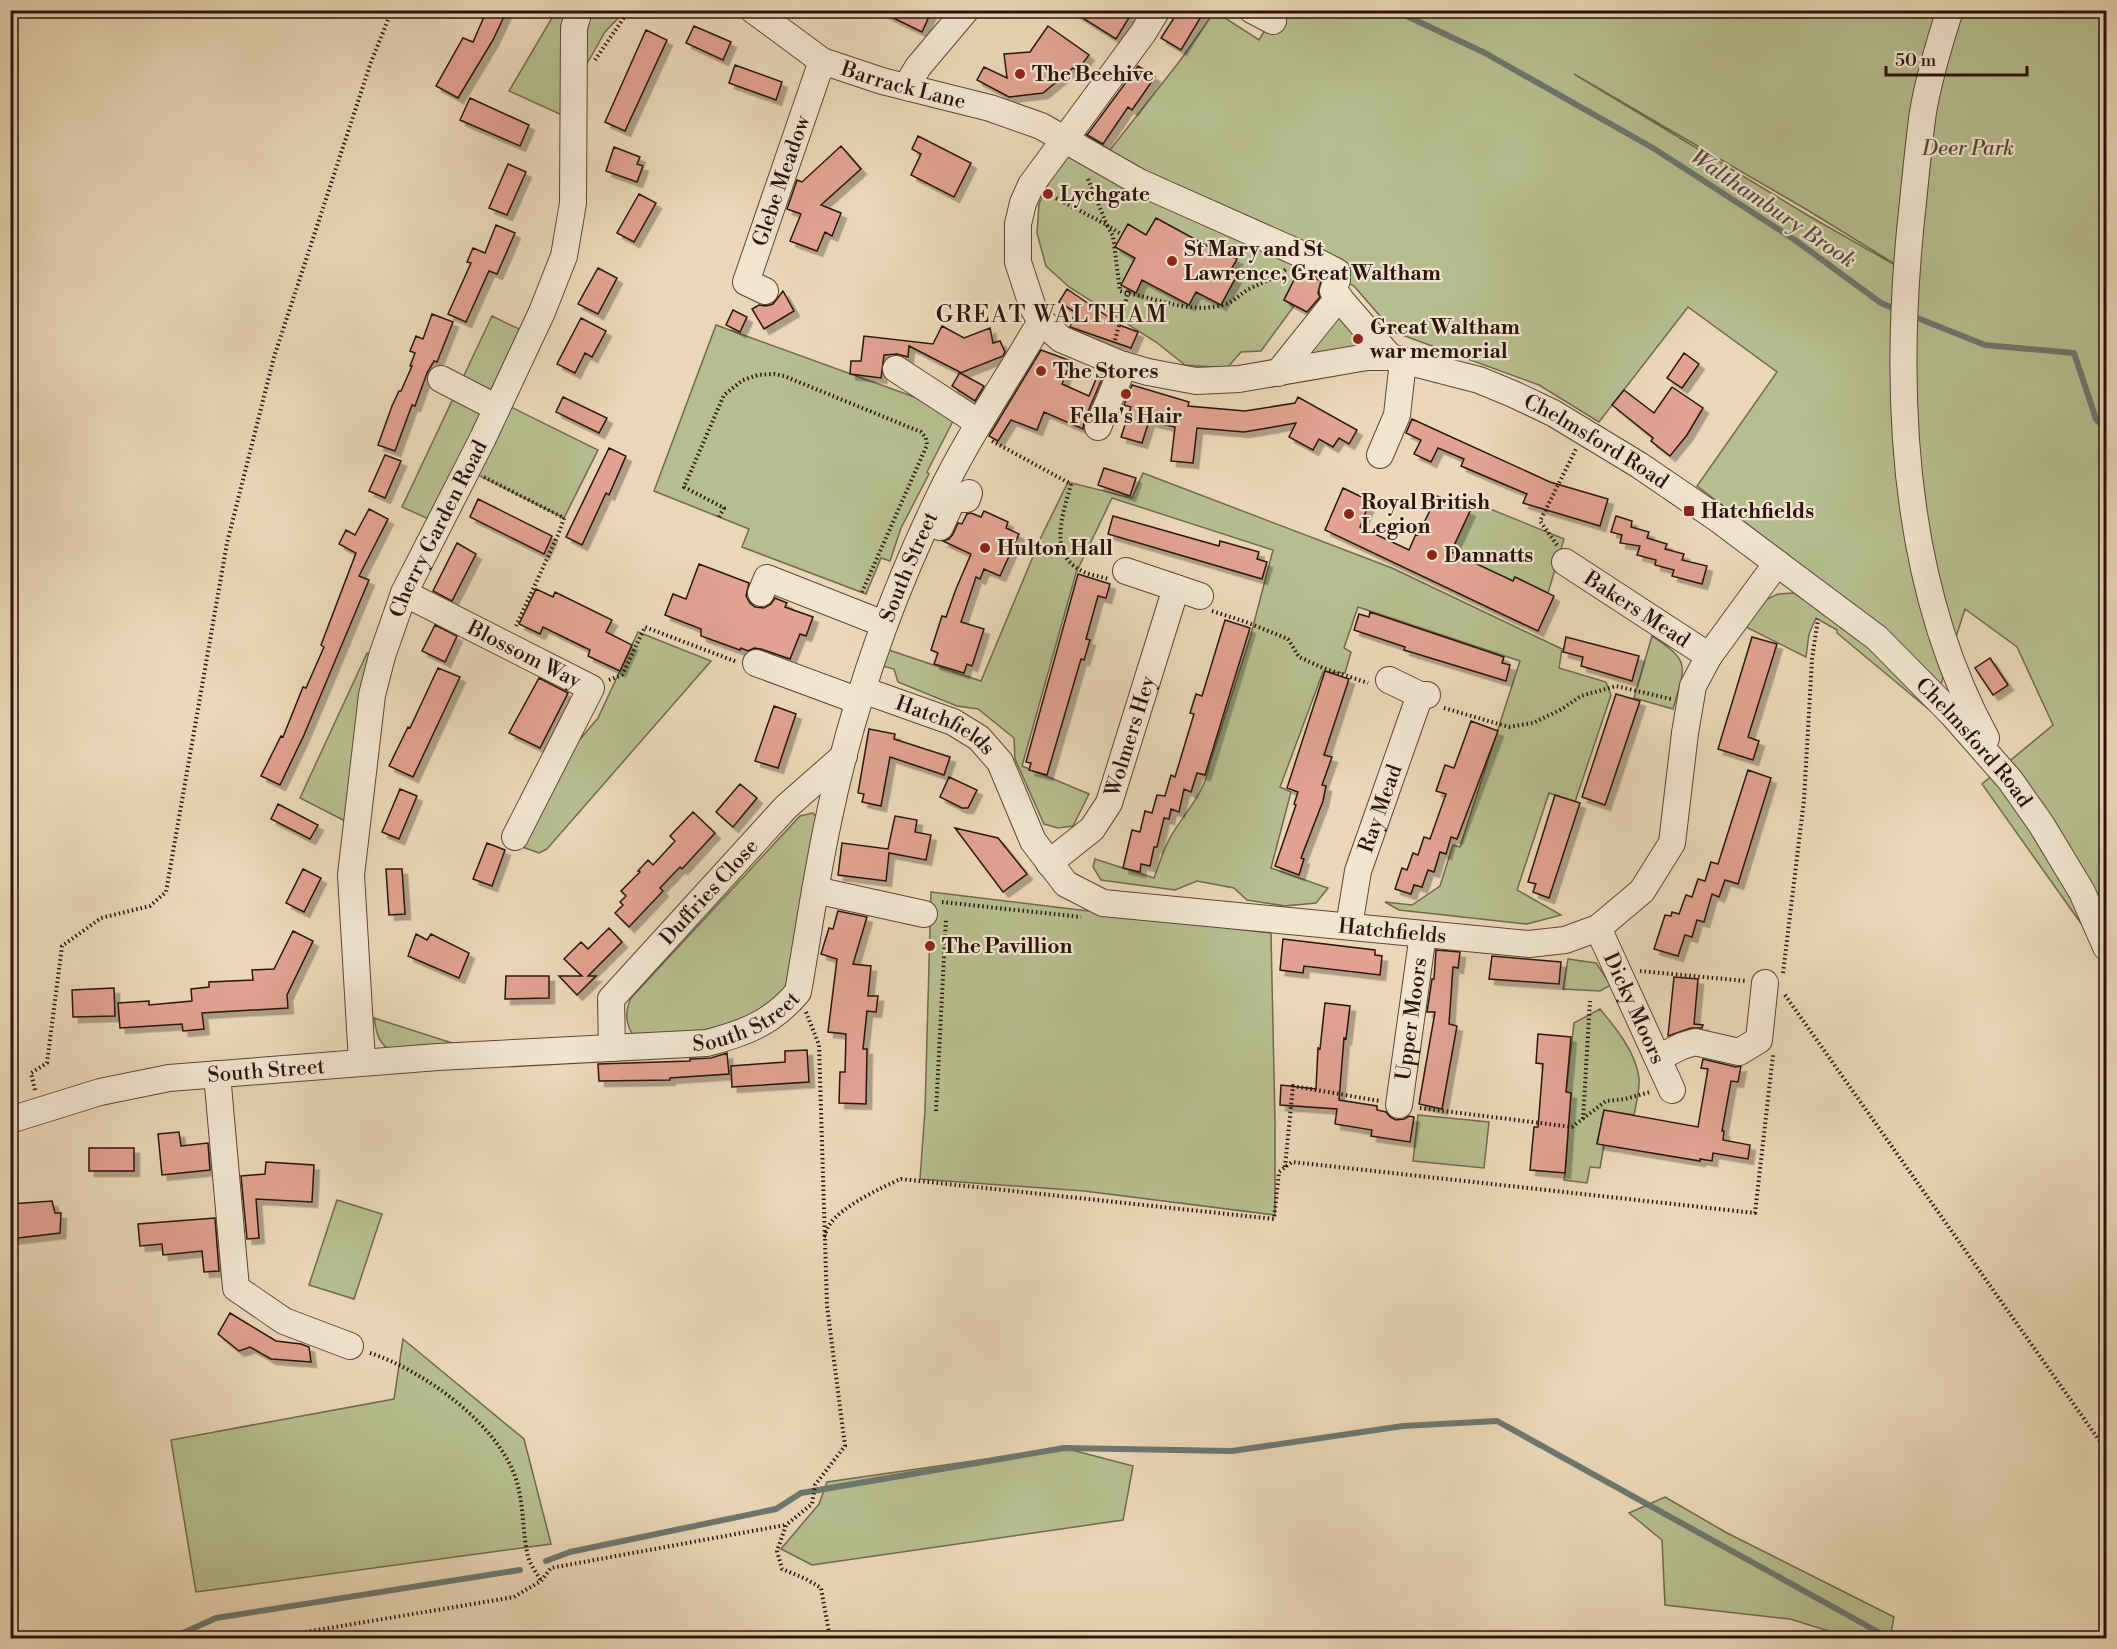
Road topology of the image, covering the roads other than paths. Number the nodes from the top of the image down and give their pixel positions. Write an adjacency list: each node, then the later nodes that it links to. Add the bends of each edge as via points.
1 (579, 10): 17 (street, Cherry Garden Road, via 574,28 573,203 564,256)
2 (753, 10): 6 (street, Barrack Lane)
3 (966, 10): 7 (street, via 918,67)
4 (1157, 10): 8 (street)
5 (1950, 10): 34 (street, via 1923,111 1908,242 1903,324 1912,508 1931,603 1966,700)
6 (822, 61): 7 (street, Barrack Lane, via 884,74); 9 (street, Glebe Meadow, via 746,282)
7 (909, 88): 8 (street, Barrack Lane, via 990,108 1041,126)
8 (1064, 140): 10 (street, Barrack Lane, via 1139,182 1337,272 1334,291); 11 (street, via 1031,185 1023,203 1016,244 1022,279)
9 (765, 291)
10 (1339, 297): 12 (street); 15 (street)
11 (1041, 321): 13 (street, Chelmsford Road, via 1061,339); 18 (street, South Street)
12 (1396, 359): 15 (street, Chelmsford Road, via 1367,357); 20 (street, via 1397,414); 22 (street, Chelmsford Road, via 1479,380 1553,413 1639,465)
13 (1117, 363): 15 (street, Chelmsford Road, via 1196,381); 19 (street)
14 (896, 369): 18 (street)
15 (1278, 372)
16 (441, 379): 17 (street)
17 (497, 408): 26 (street, Cherry Garden Road)
18 (977, 427): 28 (street, South Street, via 954,496 914,551)
19 (1098, 427)
20 (1380, 455)
21 (1568, 563): 29 (street, Bakers Mead)
22 (1777, 563): 29 (street, Hatchfields); 34 (street, Chelmsford Road, via 1903,662)
23 (1119, 575): 24 (street)
24 (1176, 588): 27 (street); 36 (street, Wolmers Hey, via 1109,803 1092,828)
25 (761, 592): 28 (street, via 767,578)
26 (404, 593): 35 (street, Blossom Way, via 591,688); 46 (street, Cherry Garden Road, via 372,695 351,875)
27 (1202, 602)
28 (884, 624): 32 (street, South Street)
29 (1709, 656): 40 (street, Hatchfields, via 1693,686 1672,843 1642,891)
30 (756, 663): 32 (street, Hatchfields)
31 (1382, 683): 39 (street, Ray Mead, via 1421,697 1358,871)
32 (861, 695): 33 (street, South Street); 36 (street, Hatchfields, via 953,722 980,738 1000,762 1033,841)
33 (844, 756): 37 (street, South Street); 44 (street, Duffries Close, via 786,807 611,999)
34 (2010, 780): 42 (street, Chelmsford Road, via 2082,892)
35 (515, 837)
36 (1049, 863): 39 (street, Hatchfields, via 1066,884 1103,903)
37 (815, 890): 38 (street); 44 (street, South Street, via 798,992 784,1009 741,1034 707,1043)
38 (935, 914)
39 (1349, 926): 41 (street, Hatchfields)
40 (1598, 928): 41 (street, Hatchfields, via 1565,940 1529,944); 45 (street, Dicky Moors)
41 (1423, 934): 49 (street, Upper Moors)
42 (2106, 947)
43 (1775, 991): 45 (street, via 1759,1040 1739,1052 1695,1042)
44 (612, 1048): 46 (street, South Street)
45 (1658, 1058): 48 (street, Dicky Moors)
46 (362, 1062): 47 (street, South Street)
47 (217, 1074): 50 (street, South Street, via 169,1078 100,1092); 51 (street, via 236,1288 284,1321)
48 (1672, 1088)
49 (1399, 1105)
50 (10, 1120)
51 (350, 1346)

